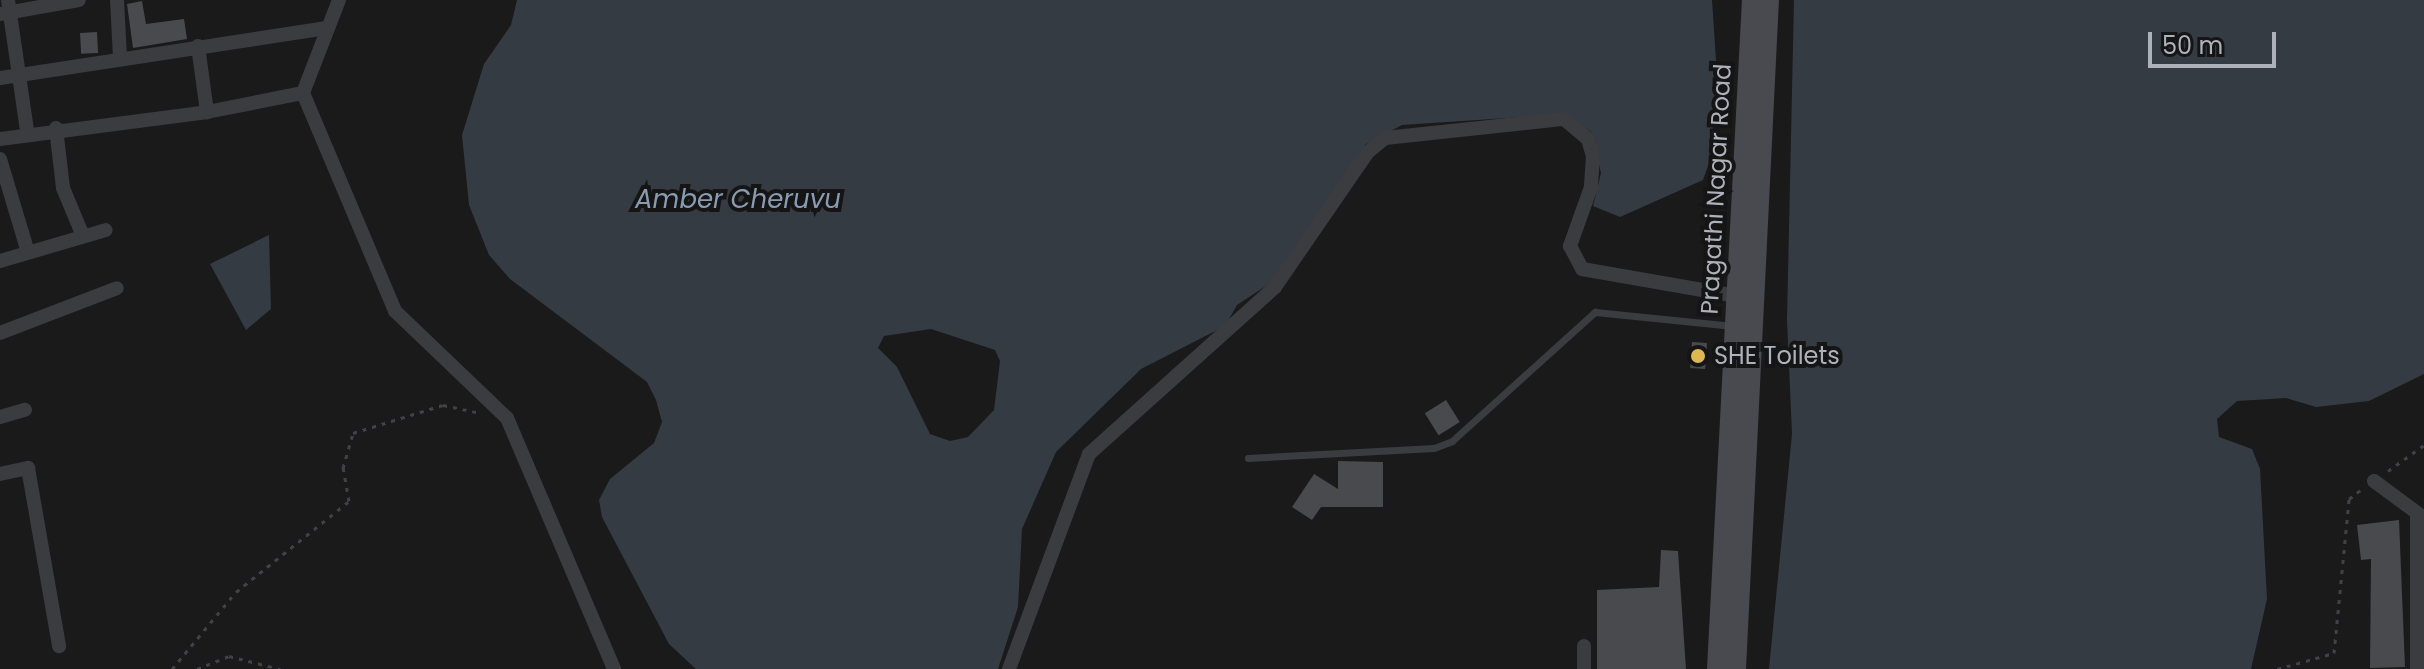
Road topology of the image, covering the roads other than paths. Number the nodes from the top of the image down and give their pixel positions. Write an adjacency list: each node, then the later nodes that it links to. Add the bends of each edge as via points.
1 (79, 0): 6 (street)
2 (117, 0): 9 (street)
3 (339, 0): 7 (street)
4 (1752, 0): 23 (main road, Pragathi Nagar Road)
5 (1769, 0): 38 (main road, Pragathi Nagar Road)
6 (6, 9): 10 (street)
7 (328, 28): 8 (street); 12 (street)
8 (198, 46): 9 (street); 13 (street)
9 (120, 58): 10 (street)
10 (20, 74): 11 (street); 15 (street)
11 (0, 78)
12 (303, 93): 13 (street); 34 (street, via 395,311 507,418)
13 (207, 112): 14 (street)
14 (56, 128): 15 (street); 19 (street, via 63,188)
15 (27, 131): 16 (street)
16 (0, 139)
17 (0, 159): 20 (street)
18 (106, 230): 19 (street)
19 (83, 236): 20 (street)
20 (27, 249): 21 (street)
21 (0, 261)
22 (117, 288): 25 (street)
23 (1737, 296): 24 (main road, Pragathi Nagar Road); 35 (street, via 1582,269 1570,246 1591,187 1593,156 1588,139 1564,119 1385,138 1367,153 1275,287 1089,454)
24 (1735, 327): 28 (lane, via 1595,312 1452,441 1434,448); 37 (main road, Pragathi Nagar Road)
25 (0, 333)
26 (25, 410): 27 (street)
27 (0, 417)
28 (1248, 458)
29 (0, 474): 32 (street, via 28,468)
30 (2374, 481): 31 (street)
31 (2420, 518): 39 (street)
32 (59, 646)
33 (1584, 646): 36 (street)
34 (614, 669)
35 (1009, 669)
36 (1584, 669)
37 (1717, 669)
38 (1736, 669)
39 (2417, 669)

